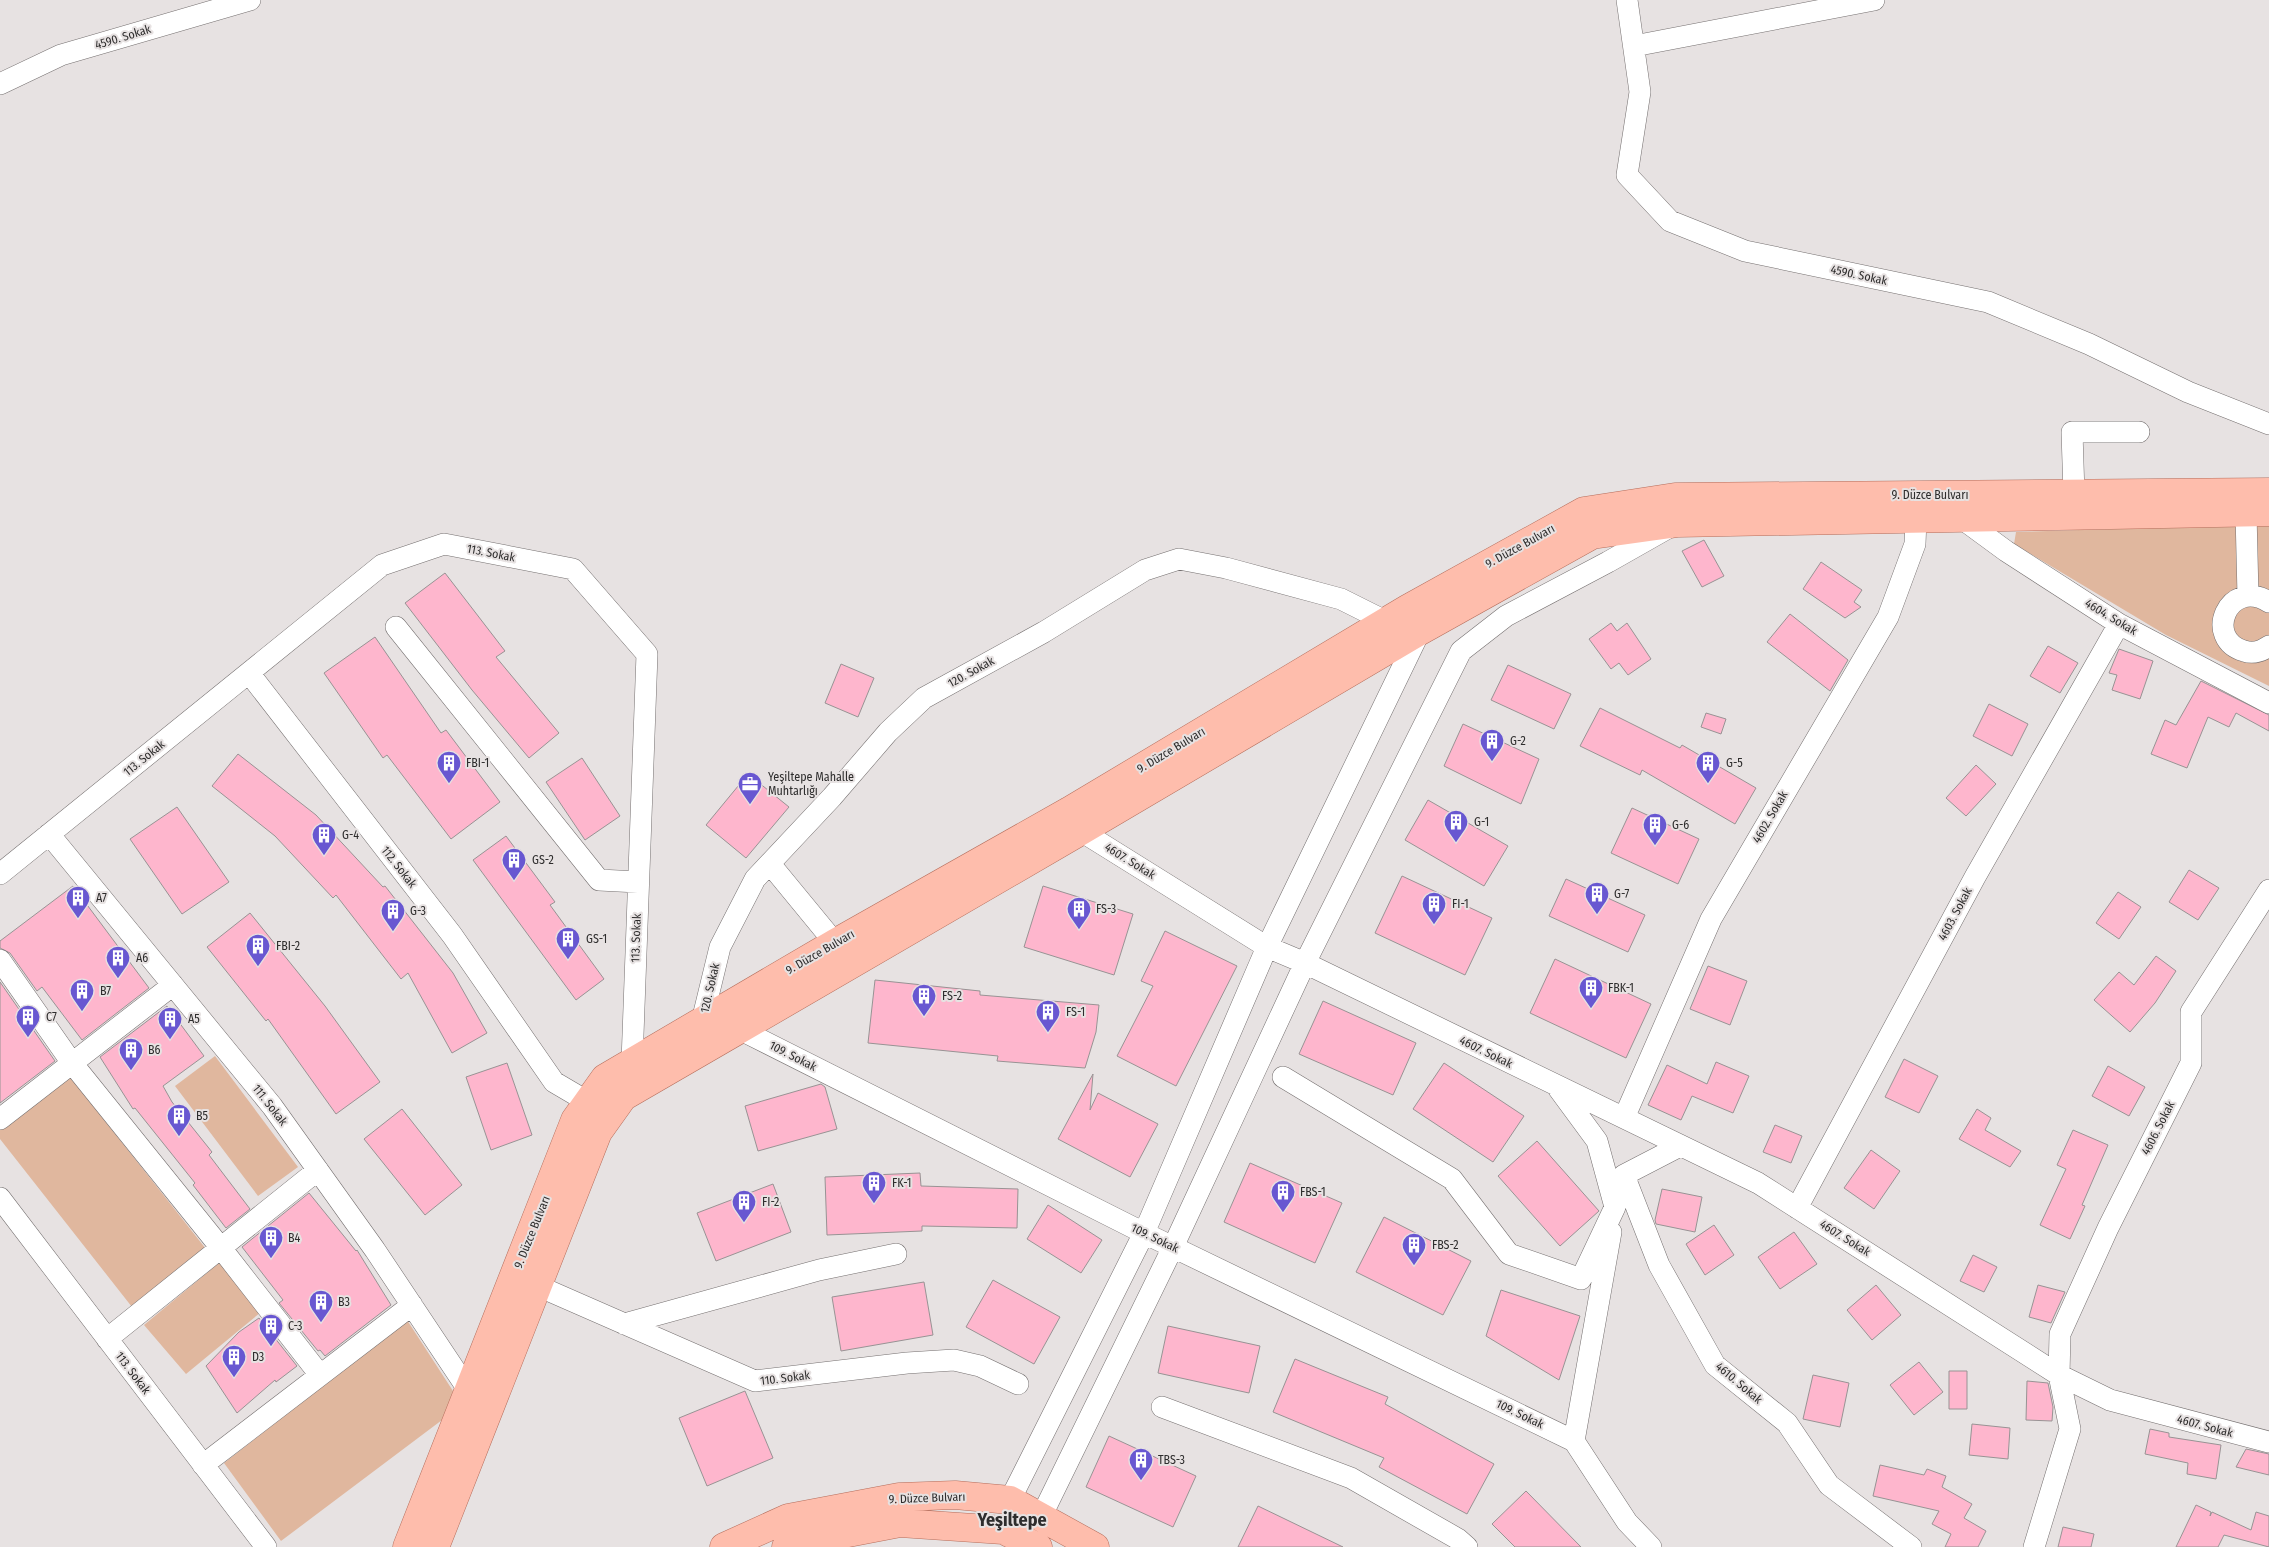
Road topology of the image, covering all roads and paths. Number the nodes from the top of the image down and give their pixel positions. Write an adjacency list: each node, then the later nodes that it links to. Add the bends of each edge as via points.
1 (250, 0): 5 (street, 4590. Sokak, via 61,55)
2 (1627, 0): 4 (street, 4590. Sokak)
3 (1874, 0): 4 (street)
4 (1634, 46): 6 (street, 4590. Sokak, via 1640,92 1627,175 1670,221 1745,252 1988,302 2089,344 2188,392)
5 (0, 84)
6 (2269, 424)
7 (2139, 432): 9 (street, via 2072,432)
8 (2269, 492): 9 (main road, 9. Düzce Bulvarı)
9 (2074, 494): 16 (main road, 9. Düzce Bulvarı, via 1675,497 1584,511)
10 (2258, 513): 11 (main road, 9. Düzce Bulvarı); 14 (street)
11 (1961, 518): 12 (main road, 9. Düzce Bulvarı); 17 (street, 4604. Sokak)
12 (1916, 519): 13 (main road, 9. Düzce Bulvarı); 43 (street, 4602. Sokak, via 1915,544 1888,617 1711,919)
13 (1678, 522): 19 (main road, 9. Düzce Bulvarı, via 1592,535); 34 (street, via 1506,616 1460,651)
14 (2248, 596): 15 (street, via 2262,597); 21 (street, via 2235,600 2224,616 2225,634)
15 (2269, 602)
16 (1385, 621): 27 (street, 120. Sokak, via 1341,599 1226,568 1179,559 1145,570 1044,632 924,698 888,732); 31 (main road, 9. Düzce Bulvarı, via 1069,811)
17 (2119, 624): 23 (street, 4604. Sokak); 50 (street, 4603. Sokak, via 1975,877)
18 (396, 627): 29 (street, via 599,880)
19 (1420, 631): 25 (main road, 9. Düzce Bulvarı); 32 (street)
20 (2269, 646): 21 (street, via 2256,652)
21 (2237, 649): 23 (street)
22 (249, 673): 26 (street, 113. Sokak); 29 (street, 113. Sokak, via 382,565 444,544 573,569 647,654); 42 (street, 112. Sokak, via 452,935 554,1082)
23 (2218, 676): 24 (street, 4604. Sokak)
24 (2269, 704)
25 (1082, 831): 32 (street, 4607. Sokak); 37 (main road, 9. Düzce Bulvarı)
26 (49, 834): 28 (street, 113. Sokak); 35 (street, 111. Sokak)
27 (770, 864): 31 (street); 36 (street, 120. Sokak, via 756,879 720,947)
28 (0, 874)
29 (638, 882): 38 (street, 113. Sokak)
30 (2269, 890): 60 (street, 4606. Sokak, via 2191,1012 2191,1063 2108,1228 2060,1334)
31 (835, 943): 36 (main road, 9. Düzce Bulvarı)
32 (1267, 947): 34 (street, 4607. Sokak); 51 (street)
33 (0, 960): 39 (street)
34 (1305, 963): 41 (street, 4607. Sokak); 52 (street)
35 (173, 986): 39 (street); 46 (street, 111. Sokak, via 272,1106)
36 (702, 1021): 38 (main road, 9. Düzce Bulvarı)
37 (739, 1029): 51 (street, 109. Sokak); 55 (main road, 9. Düzce Bulvarı, via 623,1097 598,1132)
38 (632, 1062): 42 (main road, 9. Düzce Bulvarı, via 605,1078)
39 (72, 1064): 44 (street); 53 (street)
40 (1283, 1077): 49 (street, via 1452,1179 1509,1254 1580,1279)
41 (1556, 1086): 43 (street, 4607. Sokak); 49 (street, via 1596,1141)
42 (588, 1102): 62 (main road, 9. Düzce Bulvarı, via 575,1120)
43 (1624, 1118): 45 (street, 4607. Sokak)
44 (0, 1119)
45 (1680, 1146): 47 (street); 50 (street, 4607. Sokak, via 1758,1183)
46 (318, 1170): 53 (street); 56 (street, 111. Sokak)
47 (1624, 1175): 49 (street); 79 (street, 4610. Sokak, via 1659,1265 1715,1365 1788,1424 1828,1485)
48 (0, 1198): 58 (street, 113. Sokak)
49 (1615, 1207): 64 (street)
50 (1797, 1208): 60 (street, 4607. Sokak)
51 (1144, 1233): 52 (street, 109. Sokak); 67 (street)
52 (1173, 1247): 64 (street, 109. Sokak); 68 (street)
53 (221, 1248): 58 (street); 59 (street)
54 (896, 1254): 57 (street, via 819,1270)
55 (538, 1286): 57 (street, 110. Sokak); 73 (main road, 9. Düzce Bulvarı)
56 (412, 1305): 59 (street); 62 (street, 111. Sokak)
57 (624, 1324): 61 (street, 110. Sokak, via 755,1381 954,1360 980,1366)
58 (107, 1339): 66 (street, 113. Sokak)
59 (320, 1375): 66 (street)
60 (2059, 1375): 65 (street, 4607. Sokak, via 2110,1400); 80 (street, 4606. Sokak, via 2070,1429)
61 (1018, 1384)
62 (469, 1391): 72 (main road, 9. Düzce Bulvarı)
63 (1162, 1407): 77 (street, via 1351,1478)
64 (1574, 1441): 78 (street, via 1628,1522)
65 (2269, 1442)
66 (203, 1465): 71 (street, 113. Sokak)
67 (1010, 1500): 68 (main road, 9. Düzce Bulvarı); 74 (main road, 9. Düzce Bulvarı, via 955,1495 898,1497 788,1518)
68 (1040, 1517): 76 (main road, 9. Düzce Bulvarı)
69 (998, 1538): 70 (main road, 9. Düzce Bulvarı); 75 (main road, 9. Düzce Bulvarı, via 900,1523)
70 (1034, 1546)
71 (266, 1547)
72 (407, 1547)
73 (435, 1547)
74 (724, 1547)
75 (786, 1547)
76 (1096, 1547)
77 (1467, 1547)
78 (1652, 1547)
79 (1911, 1547)
80 (2034, 1547)

